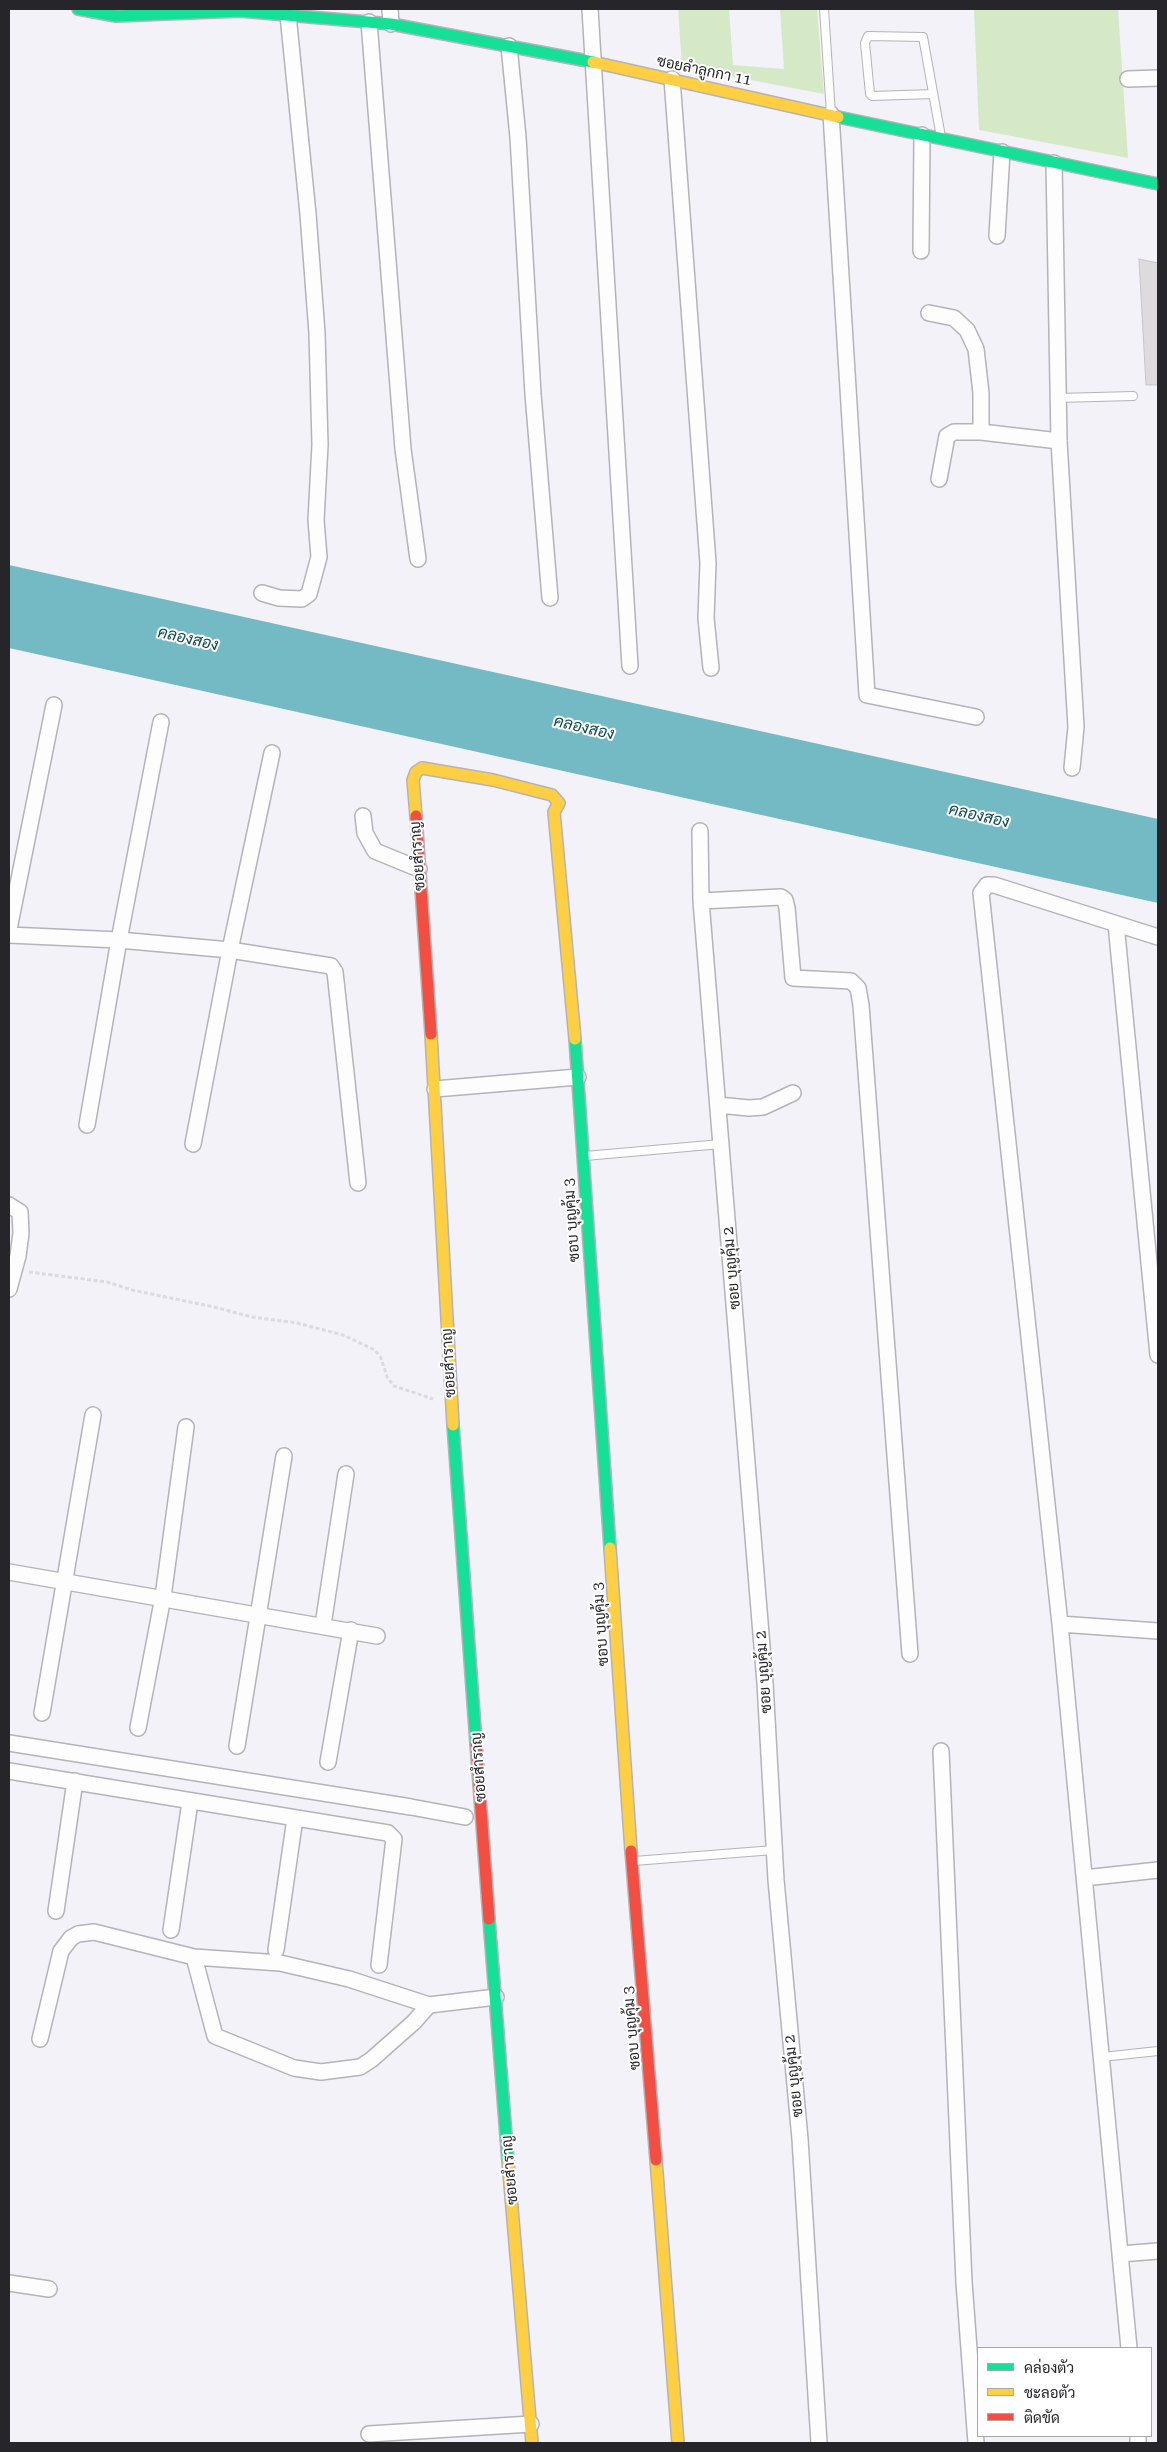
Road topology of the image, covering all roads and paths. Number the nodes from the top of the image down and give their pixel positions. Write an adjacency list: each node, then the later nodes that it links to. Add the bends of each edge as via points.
1 (78, 9): 5 (street, ซอยลำลูกกา 11, via 116,16)
2 (390, 9): 9 (street)
3 (590, 9): 11 (street)
4 (824, 9): 16 (lane)
5 (240, 10): 7 (street, ซอยลำลูกกา 11)
6 (349, 14): 7 (street, ซอยลำลูกกา 11); 8 (street, ซอยลำลูกกา 11)
7 (288, 15): 31 (street, via 317,333 320,445 316,520 320,557 309,594 302,599)
8 (369, 22): 9 (street, ซอยลำลูกกา 11); 30 (street, via 401,420)
9 (391, 24): 10 (street, ซอยลำลูกกา 11)
10 (509, 46): 11 (street, ซอยลำลูกกา 11); 32 (street)
11 (594, 62): 13 (street, ซอยลำลูกกา 11); 33 (street)
12 (1158, 78): 14 (street)
13 (672, 79): 16 (street, ซอยลำลูกกา 11); 34 (street, via 707,553 706,618)
14 (1128, 79)
15 (933, 94): 15 (lane, via 872,96 865,43 868,36 923,37); 18 (lane)
16 (831, 114): 17 (street, ซอยลำลูกกา 11); 36 (street, via 867,695)
17 (922, 135): 18 (street, ซอยลำลูกกา 11); 23 (street)
18 (942, 140): 19 (street, ซอยลำลูกกา 11)
19 (1002, 152): 20 (street, ซอยลำลูกกา 11); 22 (street)
20 (1054, 163): 21 (street, ซอยลำลูกกา 11); 26 (street)
21 (1158, 184)
22 (997, 236)
23 (921, 251)
24 (929, 313): 27 (street, via 954,318 967,330 976,349 982,393)
25 (1133, 396): 26 (lane)
26 (1058, 398): 28 (street)
27 (981, 432): 28 (street); 29 (street, via 954,432 947,436)
28 (1059, 441): 39 (street, via 1076,727)
29 (940, 478)
30 (418, 559)
31 (262, 593)
32 (550, 598)
33 (630, 666)
34 (711, 668)
35 (54, 705): 46 (street)
36 (976, 718)
37 (161, 722): 49 (street)
38 (272, 752): 50 (street)
39 (1072, 768)
40 (559, 803): 43 (street, ซอยสำราญ, via 552,796 494,780 422,768 413,780); 51 (street, ซอบ บุญคุ้ม 3, via 554,812)
41 (363, 816): 43 (street, via 365,833 375,852)
42 (700, 831): 44 (street, ซอย บุญคุ้ม 2)
43 (419, 869): 52 (street, ซอยสำราญ)
44 (702, 901): 54 (street, ซอย บุญคุ้ม 2); 78 (street, via 781,896 788,908 793,978 850,981 858,988)
45 (1116, 924): 48 (street); 63 (street); 73 (street, via 994,885 987,886 981,893)
46 (9, 929)
47 (9, 935): 49 (street)
48 (1158, 937)
49 (119, 940): 50 (street); 55 (street)
50 (230, 950): 56 (street); 59 (street, via 327,964 335,972)
51 (578, 1077): 52 (street); 58 (street, ซอบ บุญคุ้ม 3)
52 (435, 1089): 64 (street, ซอยสำราญ)
53 (793, 1093): 54 (street, via 763,1107)
54 (718, 1105): 57 (street, ซอย บุญคุ้ม 2)
55 (87, 1125)
56 (193, 1144)
57 (721, 1144): 58 (lane); 90 (street, ซอย บุญคุ้ม 2, via 765,1683)
58 (583, 1156): 91 (street, ซอบ บุญคุ้ม 3)
59 (358, 1183)
60 (9, 1205): 61 (street, via 20,1212)
61 (14, 1270): 62 (street); 64 (path, via 107,1282 343,1335 375,1350 394,1386)
62 (9, 1288)
63 (1158, 1355)
64 (452, 1403): 99 (street, ซอยสำราญ)
65 (93, 1415): 70 (street)
66 (186, 1427): 71 (street)
67 (284, 1456): 72 (street)
68 (346, 1474): 74 (street)
69 (9, 1572): 70 (street)
70 (65, 1582): 71 (street); 79 (street)
71 (163, 1598): 72 (street); 80 (street)
72 (258, 1614): 74 (street); 82 (street)
73 (1060, 1624): 76 (street); 93 (street)
74 (322, 1626): 75 (street)
75 (351, 1630): 77 (street); 84 (street)
76 (1158, 1631)
77 (377, 1636)
78 (910, 1654)
79 (42, 1714)
80 (138, 1728)
81 (9, 1743): 88 (street)
82 (237, 1746)
83 (941, 1751): 114 (street, via 964,2282)
84 (328, 1762)
85 (9, 1771): 86 (street)
86 (75, 1781): 87 (street); 94 (street)
87 (190, 1802): 89 (street); 95 (street)
88 (464, 1817)
89 (296, 1818): 96 (street); 98 (street, via 388,1833 394,1839)
90 (774, 1850): 91 (lane); 113 (street, ซอย บุญคุ้ม 2, via 800,2139)
91 (632, 1862): 112 (street, ซอบ บุญคุ้ม 3)
92 (1158, 1870): 93 (street)
93 (1084, 1878): 103 (street)
94 (56, 1911)
95 (171, 1930)
96 (276, 1950)
97 (194, 1957): 100 (street, via 280,1963 349,1979); 100 (street, via 215,2036 294,2068 321,2072 360,2067); 101 (street, via 94,1932 78,1934 61,1951)
98 (379, 1965)
99 (496, 1997): 100 (street); 109 (street, ซอยสำราญ)
100 (429, 2005)
101 (40, 2039)
102 (1158, 2051): 103 (lane)
103 (1102, 2057): 105 (street)
104 (1158, 2251): 105 (street)
105 (1120, 2254): 108 (street)
106 (9, 2283): 107 (street)
107 (49, 2290)
108 (1129, 2347)
109 (531, 2424): 110 (street); 111 (street, ซอยสำราญ)
110 (369, 2434)
111 (532, 2443)
112 (678, 2443)
113 (819, 2443)
114 (976, 2443)

